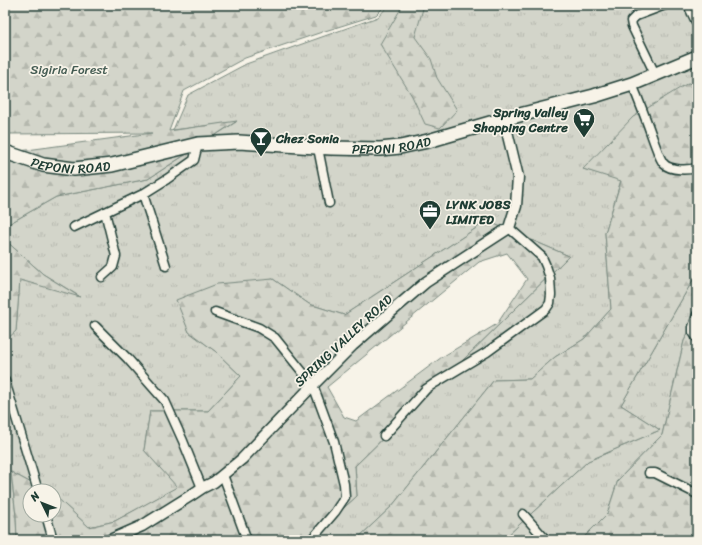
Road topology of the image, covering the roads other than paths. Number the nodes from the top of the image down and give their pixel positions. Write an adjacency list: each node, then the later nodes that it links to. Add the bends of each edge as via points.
1 (665, 5): 5 (street, via 636,16 631,21)
2 (688, 5): 3 (street)
3 (697, 24)
4 (697, 56): 5 (main road, PEPONI ROAD)
5 (655, 74): 6 (main road, PEPONI ROAD)
6 (632, 84): 7 (main road, PEPONI ROAD); 11 (street, via 664,164 681,170)
7 (504, 119): 9 (main road, PEPONI ROAD, via 400,147); 16 (street, via 518,177 516,206)
8 (198, 144): 9 (main road, PEPONI ROAD, via 238,142); 10 (main road, PEPONI ROAD, via 112,165 74,169 43,165); 12 (street, via 194,160)
9 (318, 148): 13 (street)
10 (5, 152)
11 (697, 168)
12 (143, 194): 14 (street); 17 (street)
13 (329, 203)
14 (105, 212): 15 (street); 18 (street, via 116,256 113,267)
15 (74, 227)
16 (509, 228): 24 (street, SPRING VALLEY ROAD, via 426,282 353,345); 25 (street, via 542,257 550,278 550,303 546,309 487,352 426,389)
17 (166, 266)
18 (102, 278)
19 (215, 312): 24 (street, via 259,328 275,338)
20 (697, 315): 22 (street, via 693,326)
21 (95, 326): 29 (street, via 128,358 165,401)
22 (697, 338)
23 (5, 381): 28 (street)
24 (313, 385): 27 (street, SPRING VALLEY ROAD, via 242,459); 36 (street, via 334,442 345,498)
25 (384, 436)
26 (649, 473): 30 (street, via 655,473)
27 (223, 475): 29 (street, SPRING VALLEY ROAD); 35 (street)
28 (36, 483)
29 (202, 488): 34 (street, SPRING VALLEY ROAD, via 142,526)
30 (697, 494)
31 (523, 514): 37 (street)
32 (49, 523): 33 (street)
33 (54, 540)
34 (110, 540)
35 (247, 540)
36 (311, 540)
37 (546, 540)

